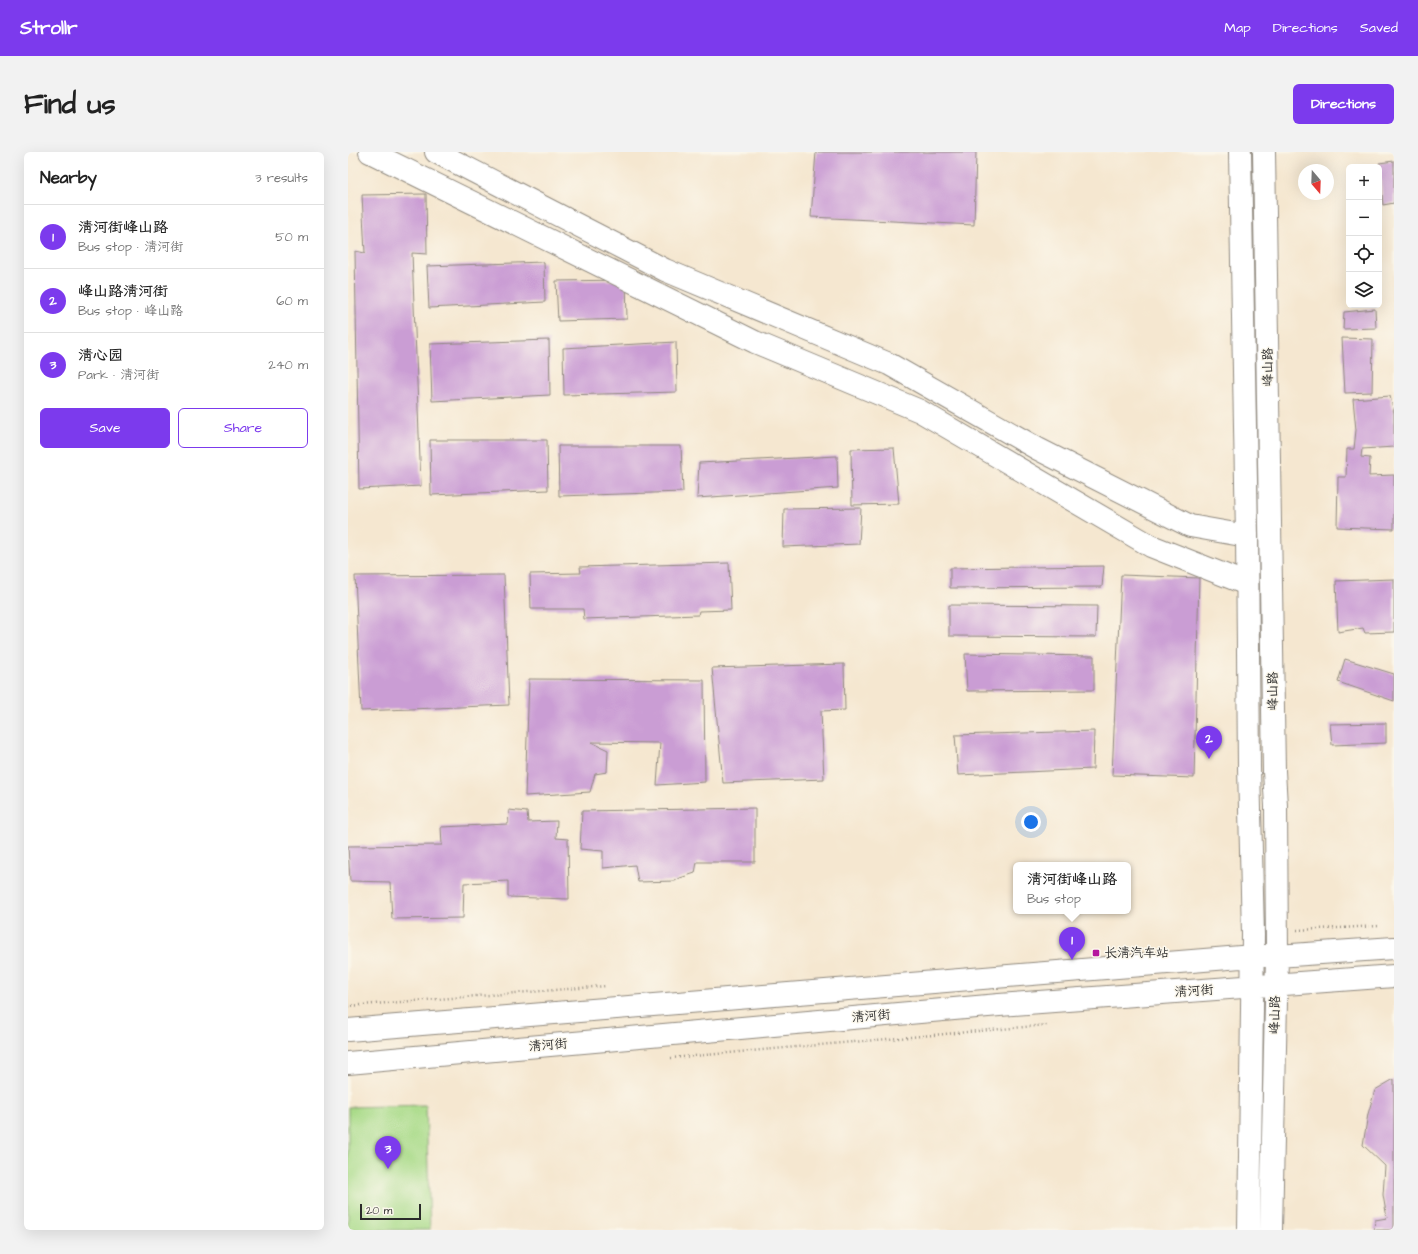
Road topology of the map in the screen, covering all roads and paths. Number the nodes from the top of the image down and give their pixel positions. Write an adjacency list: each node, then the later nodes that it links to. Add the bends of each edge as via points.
1 (370, 152): 6 (main road, via 755,342 920,411 1151,546)
2 (436, 152): 5 (main road, via 665,270 889,364 1038,449 1190,526)
3 (1240, 152): 5 (main road, 峰山路)
4 (1264, 152): 9 (main road, 峰山路)
5 (1247, 536): 6 (main road, 峰山路)
6 (1247, 584): 8 (main road, 峰山路)
7 (1394, 948): 9 (main road)
8 (1253, 956): 9 (main road); 12 (main road, 峰山路); 14 (main road)
9 (1277, 956): 11 (main road, 峰山路)
10 (1394, 976): 11 (main road, 清河街)
11 (1276, 985): 12 (main road, 清河街); 18 (main road, 峰山路)
12 (1252, 986): 16 (main road, 清河街, via 983,1006); 17 (main road, 峰山路)
13 (1054, 1024): 15 (path)
14 (348, 1030)
15 (665, 1058)
16 (348, 1063)
17 (1249, 1230)
18 (1271, 1230)

